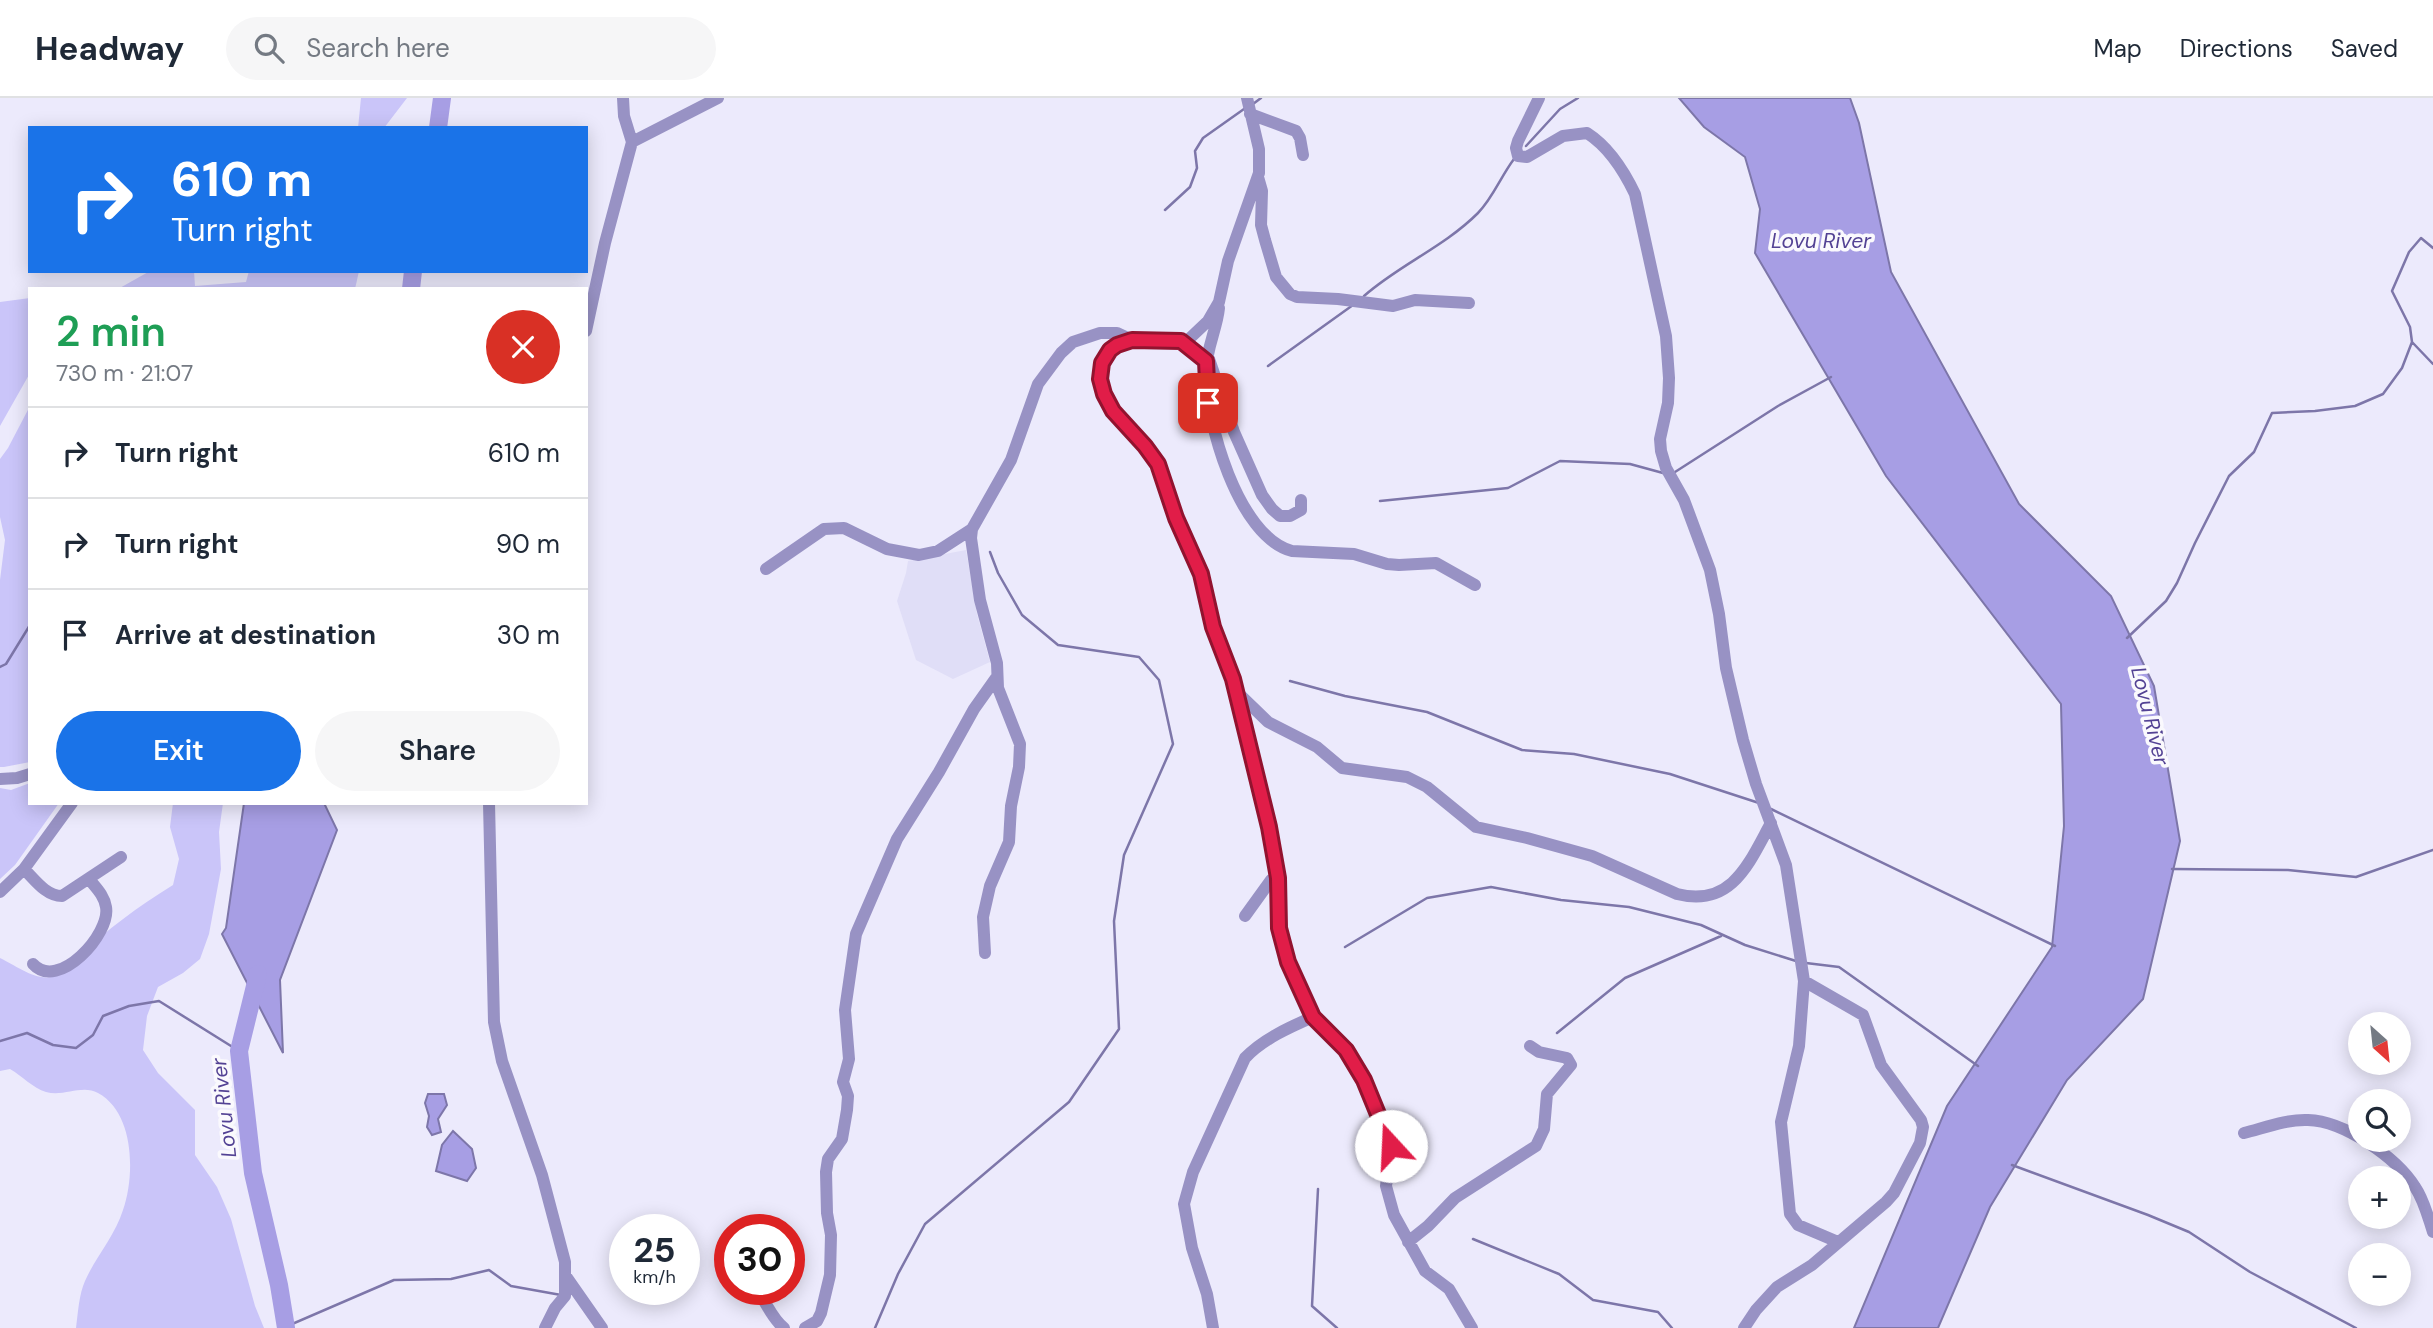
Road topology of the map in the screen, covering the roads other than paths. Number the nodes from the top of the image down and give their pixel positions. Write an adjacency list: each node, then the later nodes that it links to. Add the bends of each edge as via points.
1 (623, 98): 6 (street)
2 (718, 98): 6 (street)
3 (1247, 98): 5 (street)
4 (1539, 98): 25 (street, via 1518,141 1518,156 1527,157 1563,136 1587,133 1614,159 1635,194 1666,336 1668,402 1661,452 1710,570 1743,740)
5 (1250, 114): 7 (street, via 1296,131); 8 (street, via 1261,163)
6 (632, 142): 11 (street)
7 (1303, 155)
8 (1258, 177): 9 (street, via 1228,261); 10 (street, via 1261,225 1271,265 1290,294 1393,306 1415,300)
9 (1219, 302): 13 (street, via 1199,332); 14 (street)
10 (1469, 303)
11 (588, 322)
12 (1132, 340): 13 (street); 16 (street, via 1118,333 1100,333 1073,342 1061,353 1038,384 1011,460); 20 (street, via 1117,345 1106,356 1100,372 1104,394 1161,472 1201,574)
13 (1181, 341): 14 (street)
14 (1207, 359): 15 (street, via 1234,432 1269,505 1280,516 1290,516 1301,510); 18 (street, via 1211,420 1227,469 1257,525 1275,544 1303,552 1353,554 1387,564 1436,563)
15 (1301, 500)
16 (972, 529): 17 (street, via 938,551 919,555 887,549 844,528 824,529); 19 (street)
17 (766, 569)
18 (1475, 584)
19 (996, 678): 32 (street, via 1018,735 1020,757 1009,842 990,886 983,917); 46 (street, via 897,839 856,934 845,1010 847,1114 842,1139 828,1159 826,1172 830,1275 817,1321)
20 (1235, 690): 25 (street, via 1268,722 1318,747 1346,770 1407,777 1433,791 1476,827 1592,856 1692,898 1712,896 1734,882); 28 (street)
21 (28, 775): 22 (street)
22 (0, 779)
23 (71, 805): 27 (street)
24 (489, 805): 41 (street, via 494,1022 502,1061 542,1175)
25 (1771, 823): 34 (street, via 1786,864)
26 (121, 856): 29 (street)
27 (24, 869): 29 (street, via 56,896 66,895); 30 (street)
28 (1278, 878): 31 (street, via 1270,880); 35 (street, via 1282,942)
29 (89, 879): 33 (street, via 107,912 90,946 75,962 57,970 38,970)
30 (0, 892)
31 (1245, 916)
32 (985, 953)
33 (33, 964)
34 (1804, 981): 40 (street, via 1799,1046 1781,1122 1790,1214 1798,1225); 40 (street, via 1863,1015 1881,1065 1923,1127 1920,1143 1894,1193)
35 (1313, 1017): 39 (street, via 1346,1050 1370,1091 1391,1146 1386,1186 1389,1202); 47 (street, via 1253,1049 1245,1058 1193,1172 1184,1204)
36 (1530, 1046): 39 (street, via 1571,1062 1547,1094 1540,1139 1528,1152 1455,1198)
37 (2244, 1133): 38 (street, via 2304,1119 2348,1131 2405,1172 2417,1189)
38 (2433, 1232)
39 (1408, 1242): 48 (street, via 1425,1270 1449,1289)
40 (1838, 1242): 49 (street, via 1777,1287)
41 (565, 1275): 43 (street, via 565,1296); 44 (street)
42 (767, 1305): 45 (street)
43 (545, 1328)
44 (602, 1328)
45 (783, 1328)
46 (805, 1328)
47 (1213, 1328)
48 (1472, 1328)
49 (1744, 1328)

